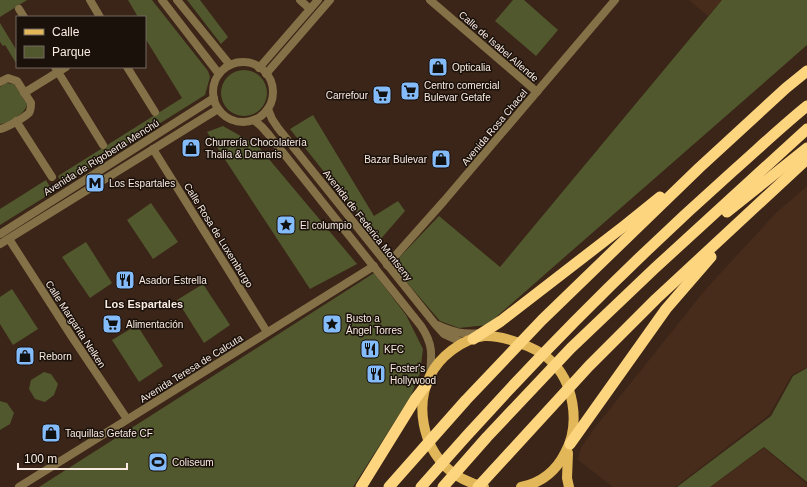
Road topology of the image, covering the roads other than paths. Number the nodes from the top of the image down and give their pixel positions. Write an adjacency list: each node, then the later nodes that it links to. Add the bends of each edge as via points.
1 (90, 0): 12 (street)
2 (162, 0): 18 (street)
3 (177, 0): 13 (street)
4 (300, 0): 10 (street)
5 (318, 0): 10 (street)
6 (330, 0): 19 (street)
7 (430, 0): 21 (street, Calle de Isabel Allende)
8 (616, 0): 21 (street, Avenida Rosa Chacel)
9 (19, 9): 11 (street)
10 (310, 9): 15 (street)
11 (23, 16)
12 (99, 16)
13 (230, 65): 15 (street, via 242,62); 18 (street)
14 (128, 68): 27 (street)
15 (259, 68): 19 (street)
16 (56, 70): 22 (street); 32 (street)
17 (807, 71): 36 (highway)
18 (219, 74): 23 (street, via 214,81)
19 (266, 74): 26 (street, via 272,84)
20 (0, 82): 22 (street, via 8,78 15,80)
21 (537, 92): 43 (street, Avenida Rosa Chacel)
22 (24, 93): 29 (street, via 31,103 30,111)
23 (214, 98): 25 (street); 40 (street, Avenida de Rigoberta Menchú)
24 (807, 106): 56 (highway, via 690,210 560,336)
25 (218, 109): 28 (street, via 224,116 238,122); 34 (street, Avenida de Rigoberta Menchú)
26 (268, 109): 28 (street); 43 (street, Avenida de Federica Montseny, via 278,128)
27 (155, 112)
28 (254, 120): 44 (street, Avenida de Federica Montseny, via 266,131)
29 (16, 121): 30 (street); 37 (street)
30 (0, 129)
31 (807, 129): 39 (highway)
32 (103, 145)
33 (807, 148): 39 (highway, via 713,224)
34 (153, 149): 41 (street, Avenida de Rigoberta Menchú); 46 (street, Calle Rosa de Luxemburgo)
35 (807, 159): 38 (highway)
36 (699, 168): 47 (highway); 55 (highway, via 542,320)
37 (52, 177)
38 (745, 217): 52 (highway, via 666,309); 58 (highway, via 656,299 589,366)
39 (696, 232): 57 (highway, via 571,348)
40 (0, 234)
41 (9, 238): 42 (street, Avenida de Rigoberta Menchú); 51 (street, Calle Margarita Nelken)
42 (0, 244)
43 (387, 265): 45 (street, Avenida de Federica Montseny)
44 (374, 266): 46 (street, Avenida Teresa de Calcuta); 49 (street, Avenida de Federica Montseny, via 427,335 432,355)
45 (435, 324): 47 (street, via 464,334); 48 (street, Avenida de Federica Montseny, via 444,334)
46 (267, 332): 51 (street, Avenida Teresa de Calcuta)
47 (483, 333): 48 (highway)
48 (468, 341): 49 (main road, via 445,356); 52 (main road, via 485,336 505,339 531,346 549,359 563,377 572,402 574,421)
49 (430, 374): 50 (main road)
50 (426, 385): 54 (highway); 59 (main road, via 421,405 425,430 435,454 447,469 465,481)
51 (127, 419): 53 (street, Avenida Teresa de Calcuta)
52 (569, 446): 60 (main road, via 560,464 540,480); 61 (main road)
53 (19, 487)
54 (361, 487)
55 (389, 487)
56 (421, 487)
57 (443, 487)
58 (478, 487)
59 (484, 487)
60 (526, 487)
61 (569, 487)

